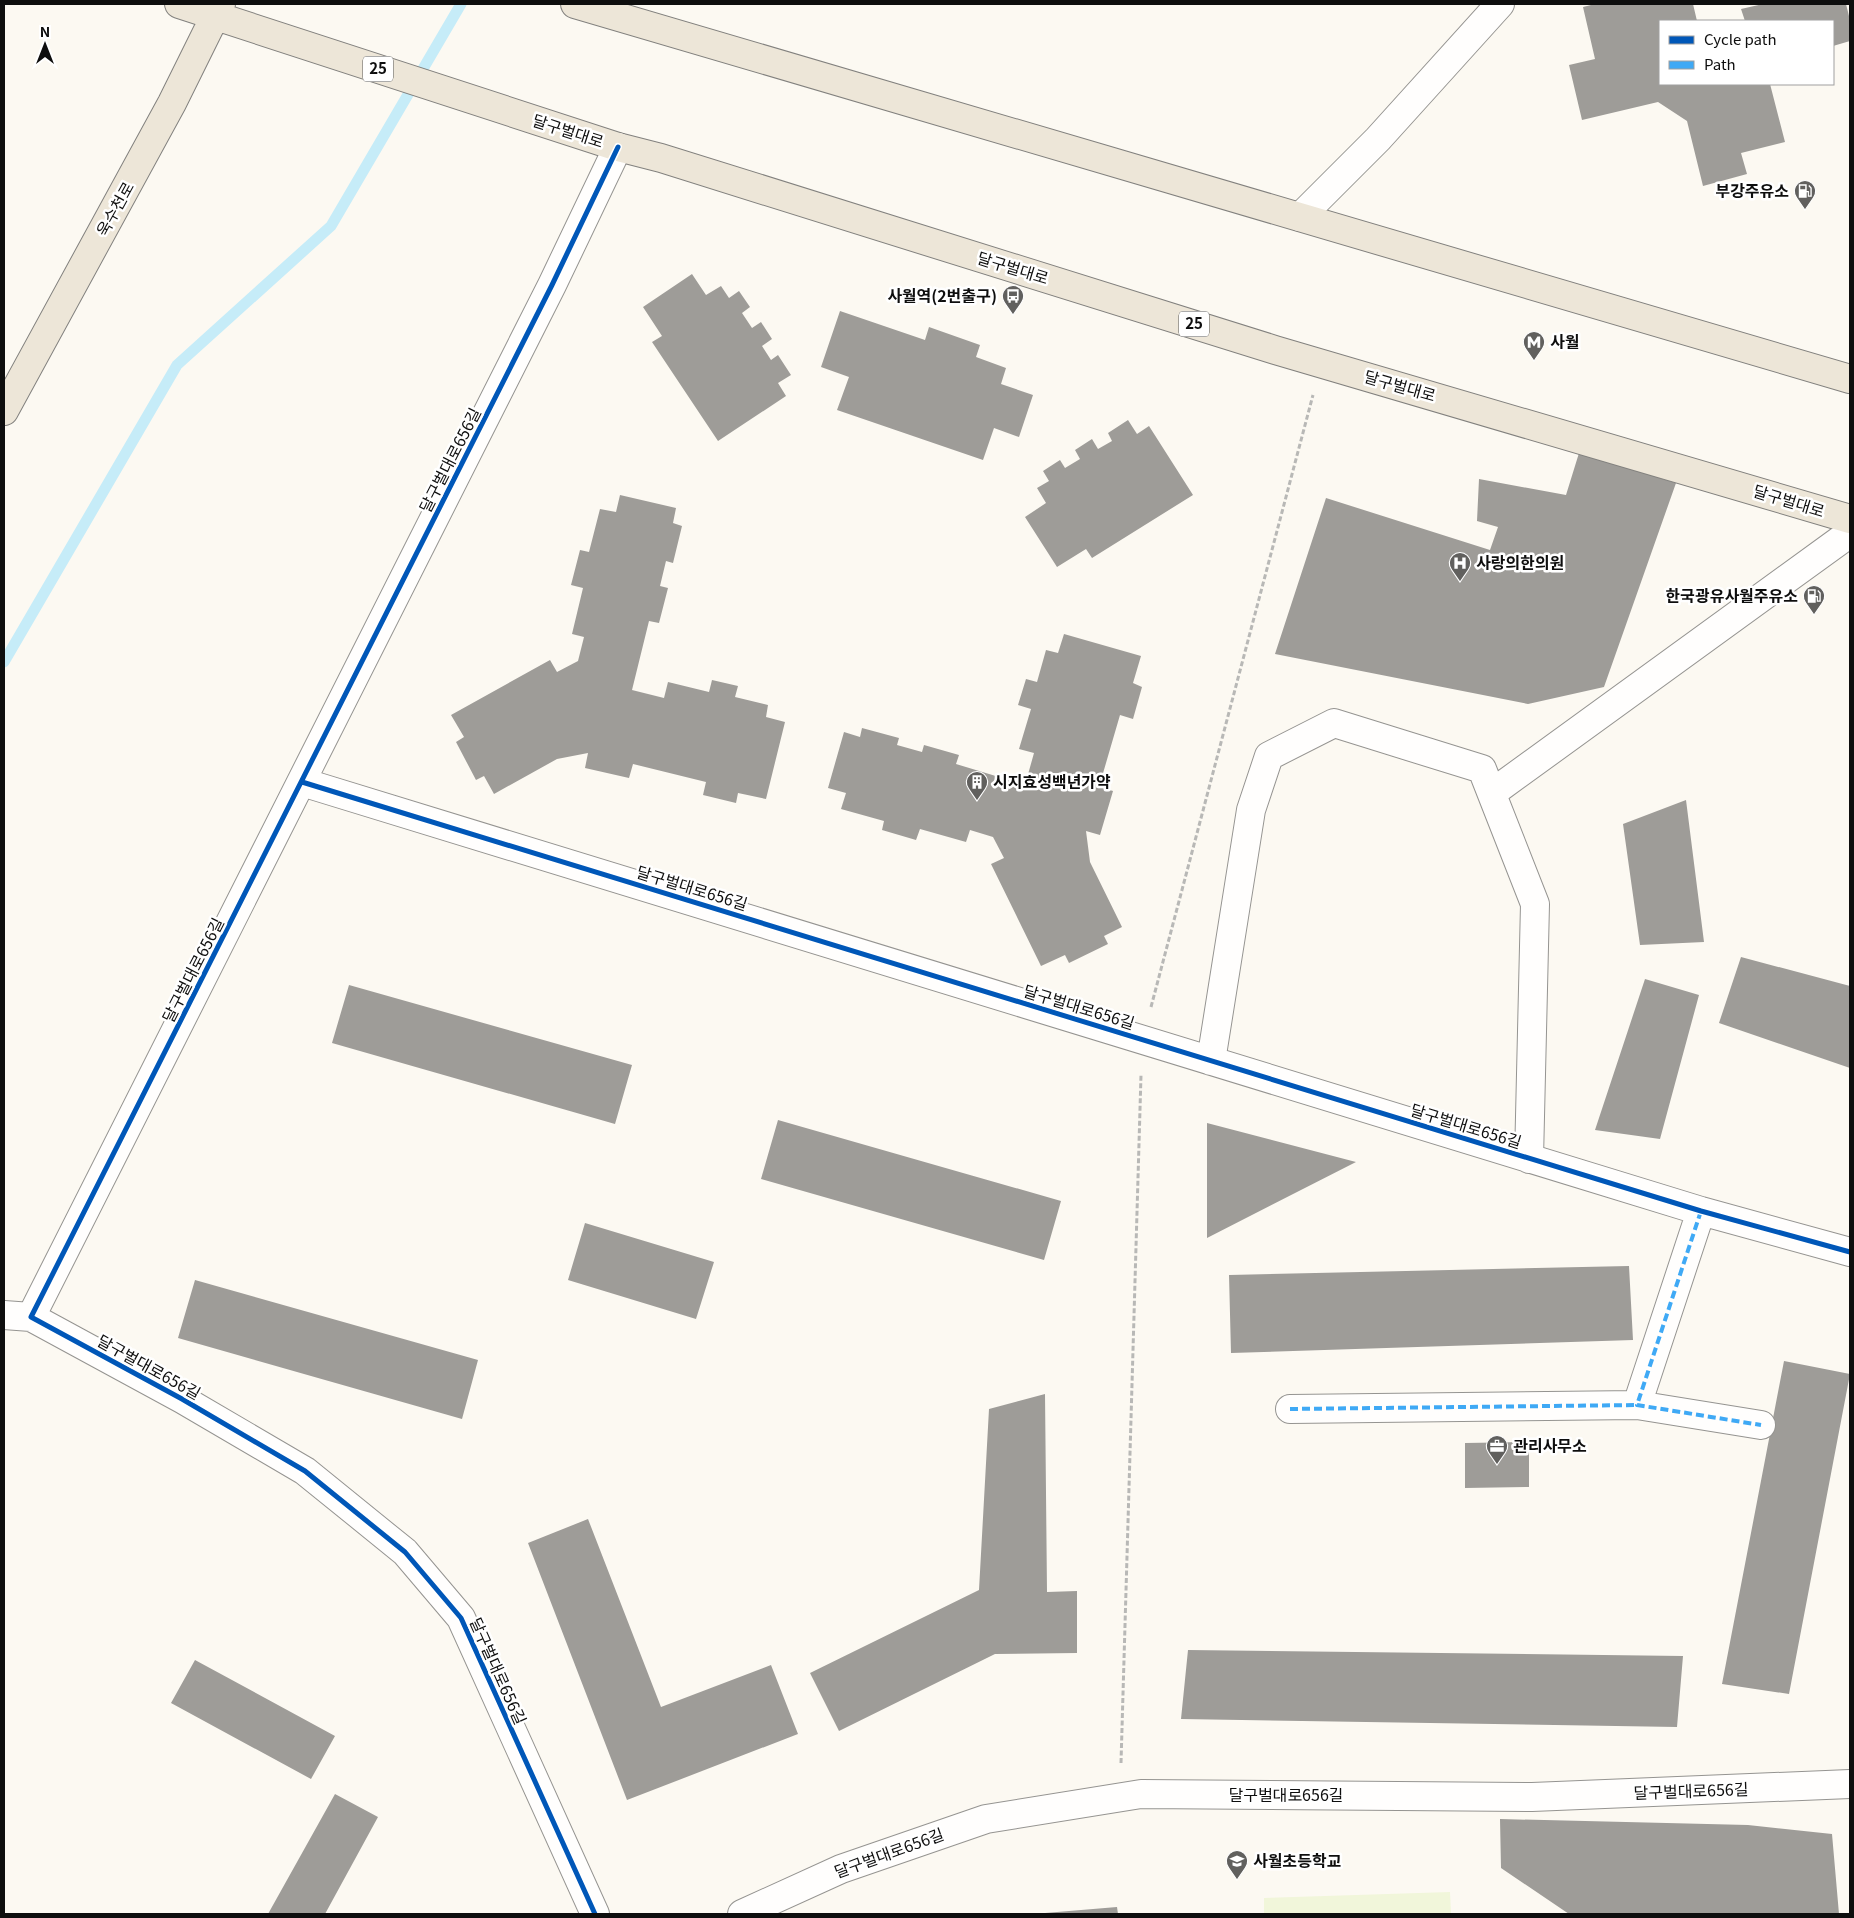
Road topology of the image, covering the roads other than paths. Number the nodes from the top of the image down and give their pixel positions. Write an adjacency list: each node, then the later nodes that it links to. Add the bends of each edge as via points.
1 (179, 4): 4 (main road, 달구벌대로 / 25)
2 (1500, 4): 6 (street, via 1378,139)
3 (580, 6): 6 (main road)
4 (218, 10): 5 (main road, 달구벌대로 / 25); 8 (main road, 욱수천로, via 172,103)
5 (618, 147): 9 (main road, 달구벌대로 / 25, via 1275,350); 11 (street, 달구벌대로656길, via 548,294)
6 (1300, 217): 7 (main road)
7 (1850, 379)
8 (4, 411)
9 (1850, 519)
10 (1850, 533): 12 (street)
11 (302, 782): 13 (street, 달구벌대로656길); 18 (street, 달구벌대로656길)
12 (1492, 793): 13 (street, via 1482,769 1334,723 1269,756 1251,810); 14 (street, via 1535,904)
13 (1211, 1061): 14 (street, 달구벌대로656길)
14 (1529, 1159): 15 (street, 달구벌대로656길)
15 (1700, 1211): 16 (street, 달구벌대로656길); 19 (street)
16 (1850, 1252)
17 (4, 1315): 18 (street)
18 (31, 1317): 23 (street, 달구벌대로656길, via 305,1471 405,1552 460,1618)
19 (1637, 1405): 20 (street); 21 (street)
20 (1290, 1409)
21 (1762, 1425)
22 (1850, 1784): 24 (street, 달구벌대로656길, via 1532,1797 1141,1794 986,1818 841,1869)
23 (595, 1914)
24 (742, 1914)

